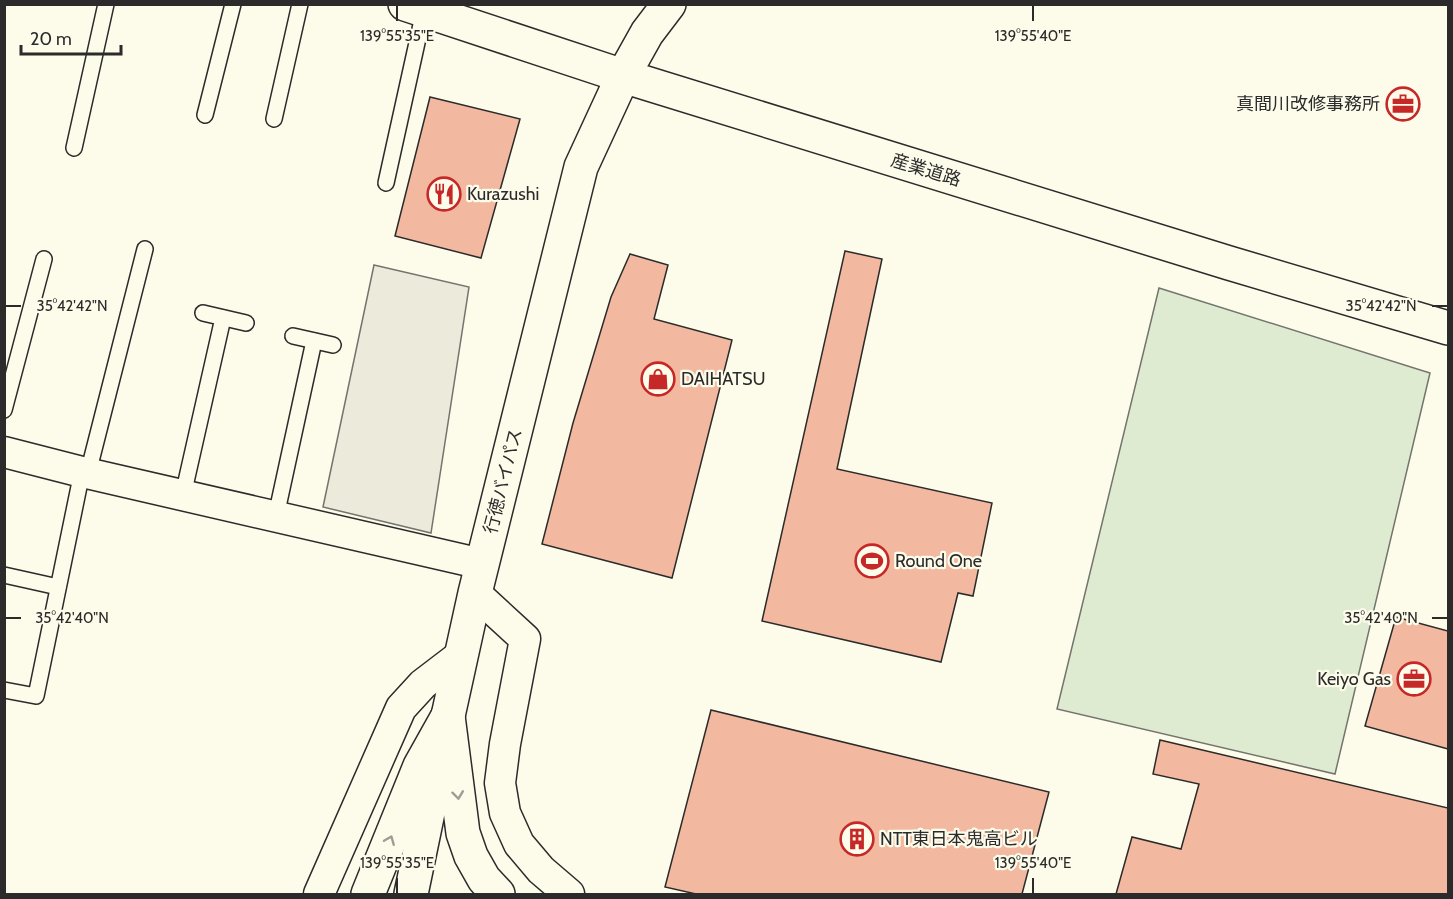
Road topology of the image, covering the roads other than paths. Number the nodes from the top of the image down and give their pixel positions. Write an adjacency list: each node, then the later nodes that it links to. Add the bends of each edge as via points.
1 (106, 4): 10 (lane)
2 (232, 4): 8 (lane)
3 (300, 4): 9 (lane)
4 (669, 4): 6 (main road, 行徳バイパス)
5 (414, 8): 7 (main road, 産業道路); 11 (lane)
6 (646, 19): 7 (main road, 行徳バイパス)
7 (623, 76): 17 (main road, 産業道路); 27 (main road, 行徳バイパス, via 581,167)
8 (205, 115)
9 (274, 119)
10 (74, 148)
11 (386, 183)
12 (145, 249): 23 (lane)
13 (44, 259): 21 (lane)
14 (203, 313): 15 (lane)
15 (223, 318): 16 (lane); 24 (lane)
16 (246, 323)
17 (1449, 328)
18 (293, 336): 19 (lane)
19 (314, 341): 20 (lane); 25 (lane)
20 (333, 345)
21 (4, 411)
22 (4, 452): 23 (street)
23 (85, 473): 24 (street); 28 (lane)
24 (183, 495): 25 (street)
25 (276, 516): 27 (street)
26 (4, 576): 28 (lane)
27 (479, 578): 29 (main road, 行徳バイパス); 36 (street, via 525,639 501,773 505,813 519,844)
28 (58, 587): 30 (lane, via 36,696)
29 (461, 655): 31 (main road, 行徳バイパス); 32 (street, via 423,684 401,708)
30 (4, 690)
31 (448, 716): 33 (main road, one-way to 31, via 420,766); 34 (main road, 行徳バイパス); 35 (main road, one-way to 35, via 463,833 484,879)
32 (319, 894)
33 (368, 894)
34 (411, 894)
35 (498, 894)
36 (569, 894)

